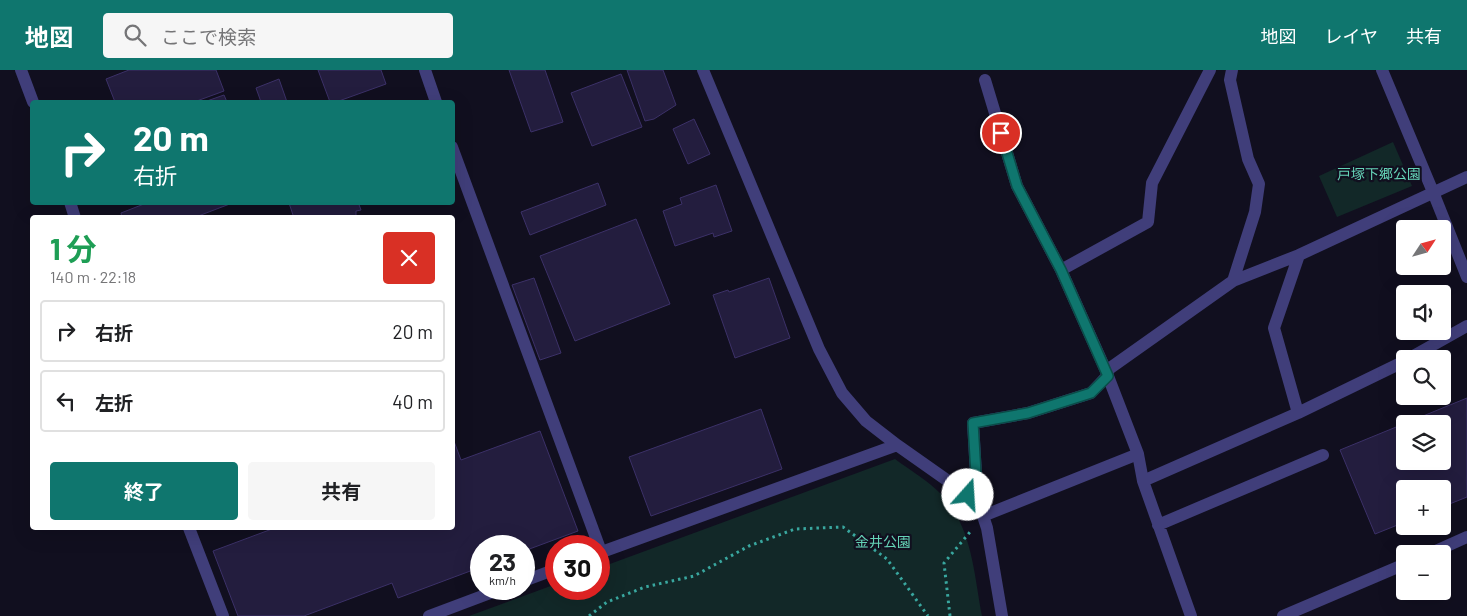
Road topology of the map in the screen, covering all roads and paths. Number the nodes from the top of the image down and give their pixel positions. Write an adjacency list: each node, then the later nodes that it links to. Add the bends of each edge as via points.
1 (21, 70): 8 (street)
2 (425, 70): 9 (street)
3 (703, 70): 22 (street, via 819,349 842,394 866,421)
4 (1210, 70): 14 (street, via 1152,182 1148,222)
5 (1232, 70): 16 (street, via 1230,80 1248,159 1259,184 1255,212)
6 (1382, 70): 12 (street)
7 (985, 80): 14 (street, via 1017,186)
8 (32, 100)
9 (435, 100)
10 (455, 155): 30 (street)
11 (1467, 177): 12 (street)
12 (1433, 192): 13 (street); 15 (street)
13 (1299, 255): 16 (street); 21 (street, via 1274,328)
14 (1061, 270): 20 (street)
15 (1467, 277)
16 (1233, 281): 20 (street)
17 (1467, 326): 18 (street)
18 (1425, 350)
19 (1396, 365): 21 (street)
20 (1107, 373): 23 (street); 26 (street, via 1091,393 1028,413 973,423 976,474)
21 (1298, 413): 25 (street)
22 (897, 445): 26 (street); 33 (street)
23 (1138, 454): 25 (street); 27 (street)
24 (1323, 455): 28 (street)
25 (1143, 481): 28 (street)
26 (968, 495): 27 (street)
27 (983, 516): 40 (path, via 944,563); 41 (street)
28 (1158, 525): 42 (street)
29 (190, 530): 36 (street)
30 (594, 535)
31 (1467, 537): 32 (street)
32 (1449, 545)
33 (610, 546)
34 (1396, 568): 43 (street)
35 (472, 600): 37 (street)
36 (223, 616)
37 (429, 616)
38 (589, 616): 39 (path, via 607,602 645,587 694,576 749,546 795,529 843,527 887,559)
39 (928, 616)
40 (950, 616)
41 (1002, 616)
42 (1191, 616)
43 (1283, 616)

